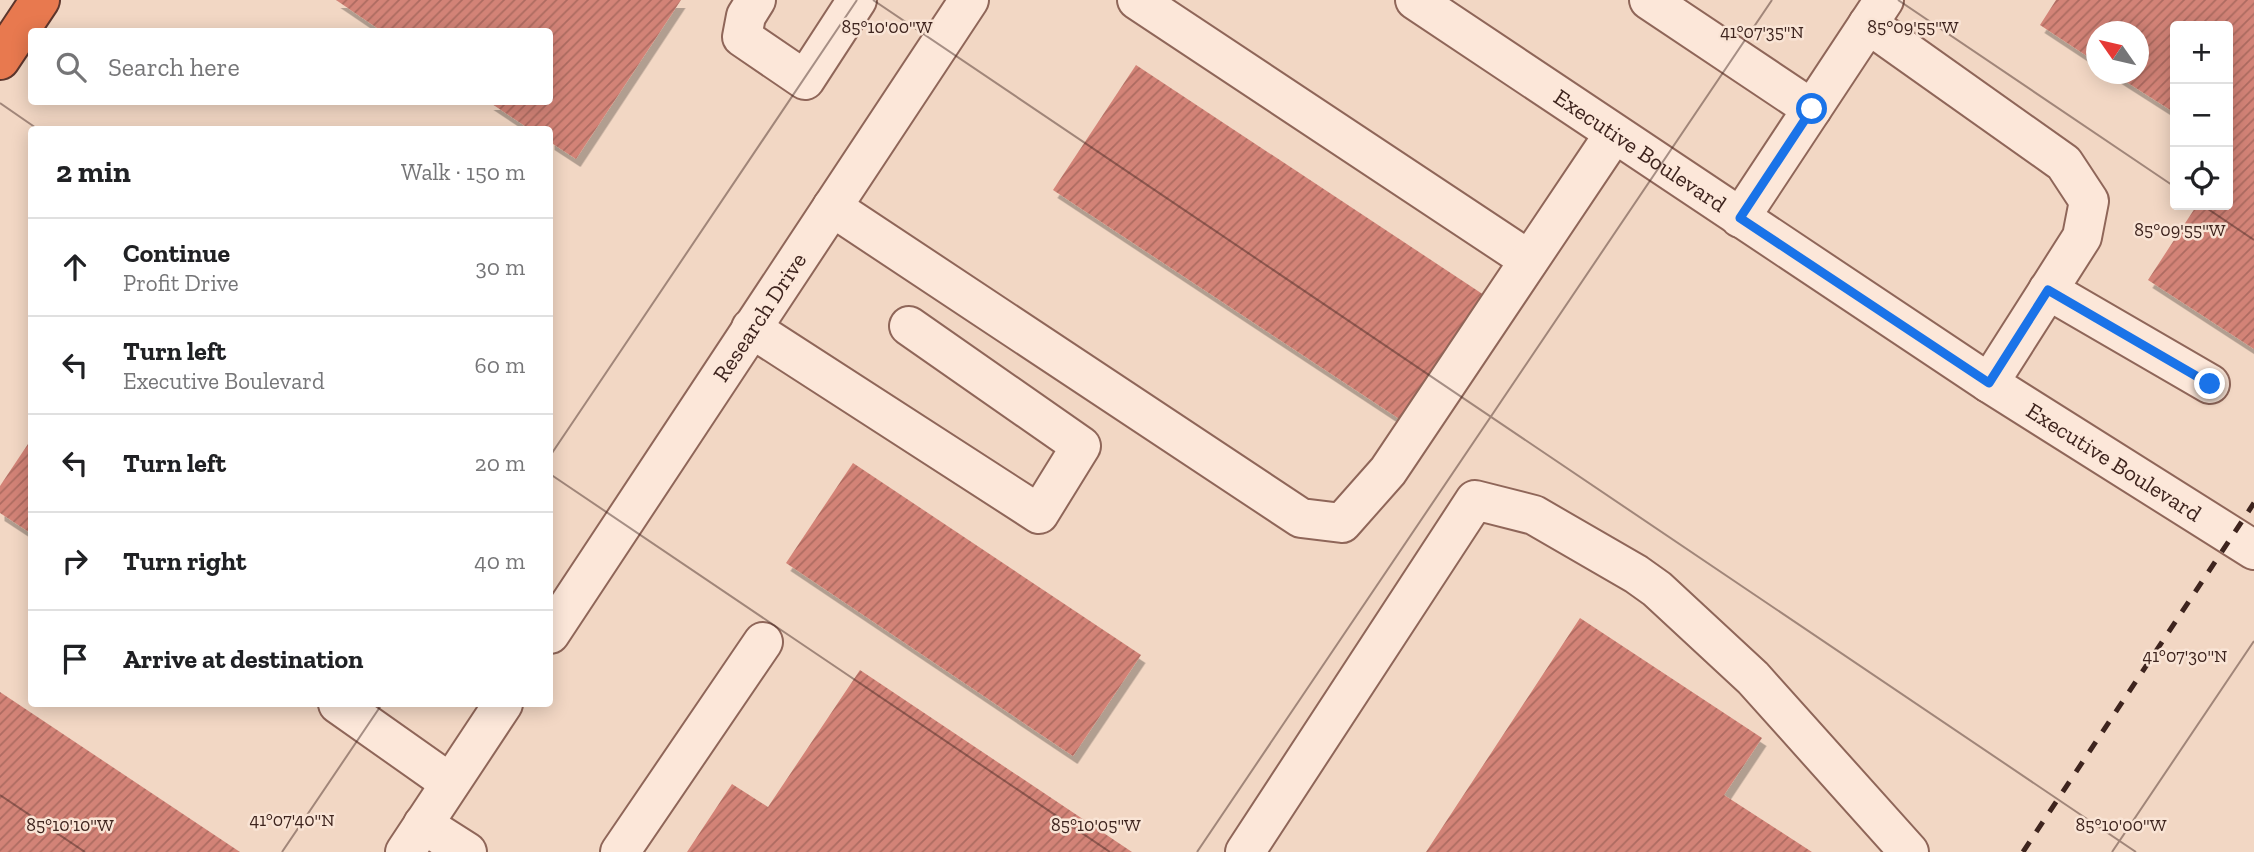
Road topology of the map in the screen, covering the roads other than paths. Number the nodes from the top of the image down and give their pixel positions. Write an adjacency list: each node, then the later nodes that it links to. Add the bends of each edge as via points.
1 (40, 0): 9 (highway)
2 (756, 0): 3 (street, via 746,16 742,37 804,80)
3 (857, 0)
4 (969, 0): 12 (street, Research Drive)
5 (1137, 0): 14 (street)
6 (1415, 0): 11 (street, Executive Boulevard)
7 (1648, 0): 10 (street)
8 (1876, 12): 10 (street); 15 (street, via 2064,163 2089,201 2082,237)
9 (0, 60)
10 (1812, 109): 13 (street)
11 (1614, 134): 13 (street, Executive Boulevard); 14 (street)
12 (832, 207): 14 (street, via 1301,518 1342,523 1388,471); 17 (street, Research Drive)
13 (1740, 218): 18 (street, Executive Boulevard)
14 (1530, 260)
15 (2048, 290): 18 (street); 19 (street)
16 (909, 326): 17 (street, via 1081,446 1039,514)
17 (751, 328): 21 (street, Research Drive)
18 (1989, 383): 20 (street, Executive Boulevard)
19 (2210, 384)
20 (2254, 550)
21 (561, 591): 22 (street, Research Drive)
22 (553, 622)
23 (763, 642): 29 (street)
24 (501, 707): 26 (street)
25 (356, 709): 26 (street)
26 (450, 783): 27 (street)
27 (414, 838): 28 (street)
28 (467, 852)
29 (620, 852)
30 (1245, 852): 31 (street, via 1475,500 1534,515 1657,589 1754,678)
31 (1909, 852)

